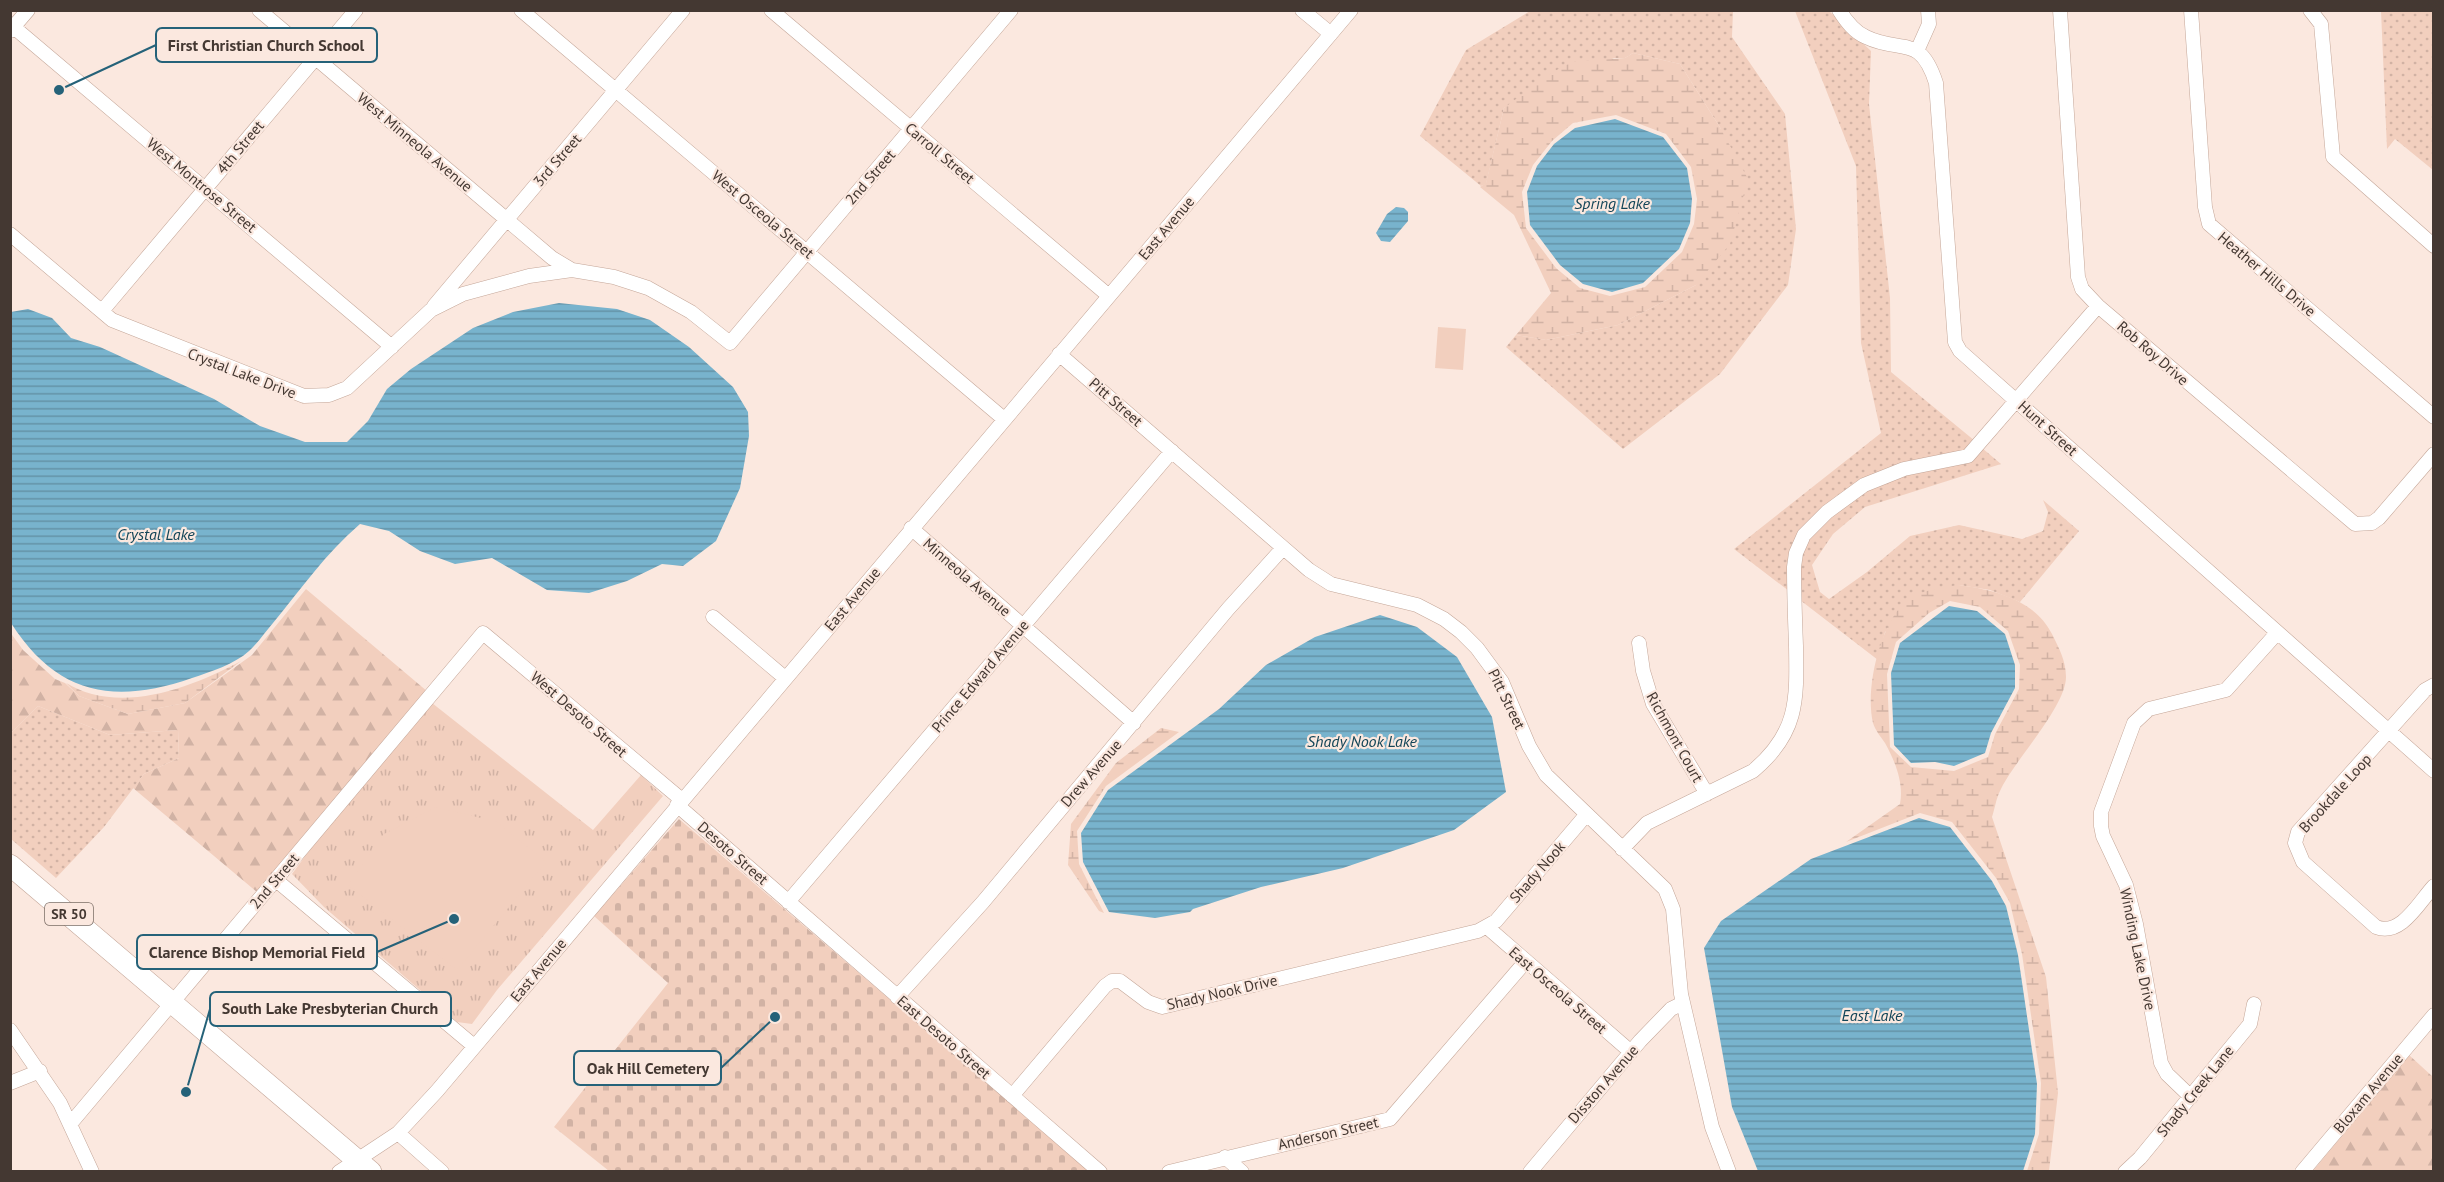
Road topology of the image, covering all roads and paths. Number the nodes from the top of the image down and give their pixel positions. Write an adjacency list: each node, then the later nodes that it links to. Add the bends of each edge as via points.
1 (28, 10): 15 (street)
2 (259, 10): 18 (street, West Minneola Avenue)
3 (356, 10): 18 (street, 4th Street)
4 (521, 10): 19 (street, West Osceola Street)
5 (683, 10): 19 (street, 3rd Street)
6 (771, 10): 20 (street, Carroll Street)
7 (1011, 10): 20 (street, 2nd Street)
8 (1302, 10): 16 (street)
9 (1351, 10): 16 (street, East Avenue)
10 (1839, 10): 17 (street, via 1855,31 1865,37)
11 (1928, 10): 17 (street, via 1929,24)
12 (2060, 10): 28 (street, Rob Roy Drive, via 2078,277 2082,289)
13 (2191, 10): 35 (street, Heather Hills Drive, via 2209,224)
14 (2310, 10): 24 (street, via 2321,24 2333,157)
15 (12, 27): 21 (street, West Montrose Street)
16 (1331, 33): 27 (street, East Avenue)
17 (1917, 51): 34 (street, Hunt Street, via 1928,62 1936,83 1955,342 1968,360)
18 (315, 58): 21 (street, 4th Street); 22 (street, West Minneola Avenue)
19 (617, 90): 22 (street, 3rd Street); 25 (street, West Osceola Street)
20 (911, 129): 25 (street, 2nd Street); 27 (street, Carroll Street)
21 (206, 188): 30 (street, 4th Street); 32 (street, West Montrose Street)
22 (506, 219): 26 (street, West Minneola Avenue); 29 (street, 3rd Street)
23 (10, 234): 30 (street)
24 (2433, 246)
25 (807, 251): 31 (street, 2nd Street); 36 (street, West Osceola Street)
26 (572, 270): 29 (street, Crystal Lake Drive, via 483,287); 31 (street, Crystal Lake Drive, via 648,288 691,312)
27 (1109, 296): 33 (street, East Avenue)
28 (2098, 306): 34 (street); 38 (street, Rob Roy Drive, via 2355,524 2372,523 2379,518)
29 (431, 310): 32 (street, Crystal Lake Drive)
30 (102, 311): 32 (street, Crystal Lake Drive, via 112,320 156,339 304,396 329,395 347,388)
31 (730, 343)
32 (392, 347)
33 (1059, 354): 36 (street, East Avenue); 37 (street, Pitt Street)
34 (2017, 401): 43 (street, Hunt Street); 51 (street, via 1968,456 1904,469 1864,485 1827,513 1799,542 1794,567 1796,700 1788,730 1775,751 1753,771)
35 (2433, 417)
36 (1004, 419): 39 (street, East Avenue)
37 (1172, 451): 40 (street, Pitt Street); 42 (street, Prince Edward Avenue)
38 (2433, 454)
39 (911, 528): 42 (street, Minneola Avenue); 46 (street, East Avenue)
40 (1283, 548): 48 (street, Drew Avenue); 53 (street, Pitt Street, via 1323,580 1417,605 1461,632 1502,682 1539,766)
41 (713, 617): 46 (street)
42 (1022, 626): 48 (street, Minneola Avenue); 58 (street, Prince Edward Avenue)
43 (2277, 633): 49 (street, Hunt Street); 72 (street, Winding Lake Drive, via 2226,690 2150,708 2140,716 2101,812 2103,836 2126,885 2136,924 2161,1063)
44 (478, 639): 52 (street, West Desoto Street, via 483,633); 56 (street, 2nd Street)
45 (1638, 644): 51 (street, Richmont Court, via 1653,704)
46 (785, 678): 52 (street, East Avenue)
47 (2433, 685): 49 (street)
48 (1134, 723): 61 (street, Drew Avenue)
49 (2390, 732): 50 (street, Hunt Street); 57 (street, Brookdale Loop, via 2298,832 2297,852 2311,870 2384,930 2398,927)
50 (2433, 771)
51 (1707, 794): 54 (street, via 1647,823)
52 (679, 803): 58 (street, Desoto Street); 67 (street, East Avenue)
53 (1586, 815): 54 (street, Pitt Street); 59 (street, Shady Nook)
54 (1622, 849): 63 (street, Pitt Street, via 1656,877 1671,899)
55 (10, 865): 62 (highway, SR 50)
56 (276, 880): 62 (street, 2nd Street); 67 (street)
57 (2433, 886)
58 (788, 902): 61 (street, East Desoto Street)
59 (1487, 927): 60 (street, East Osceola Street); 71 (street, Shady Nook Drive, via 1162,1007 1148,1002 1120,981 1112,981)
60 (1526, 962): 68 (street, East Osceola Street); 75 (street, Anderson Street, via 1390,1119)
61 (897, 997): 71 (street, East Desoto Street)
62 (172, 1001): 73 (street, 2nd Street); 76 (highway, SR 50)
63 (1683, 1004): 68 (street, Disston Avenue, via 1664,1016); 84 (street, Pitt Street, via 1712,1127)
64 (2254, 1004): 72 (street, Shady Creek Lane, via 2250,1024)
65 (2433, 1015): 86 (street, Bloxam Avenue)
66 (10, 1030): 69 (street)
67 (474, 1046): 74 (street, East Avenue)
68 (1631, 1052): 77 (street, Disston Avenue)
69 (40, 1071): 70 (street); 73 (street)
70 (10, 1083)
71 (1012, 1096): 81 (street, East Desoto Street)
72 (2191, 1097): 85 (street, Shady Creek Lane)
73 (71, 1123): 78 (street)
74 (398, 1132): 76 (street, East Avenue); 80 (street)
75 (1225, 1157): 82 (street, Anderson Street); 83 (street)
76 (365, 1166): 79 (street, East Avenue)
77 (1538, 1169)
78 (92, 1172)
79 (339, 1172)
80 (442, 1172)
81 (1100, 1172)
82 (1168, 1172)
83 (1242, 1172)
84 (1729, 1172)
85 (2125, 1172)
86 (2302, 1172)

